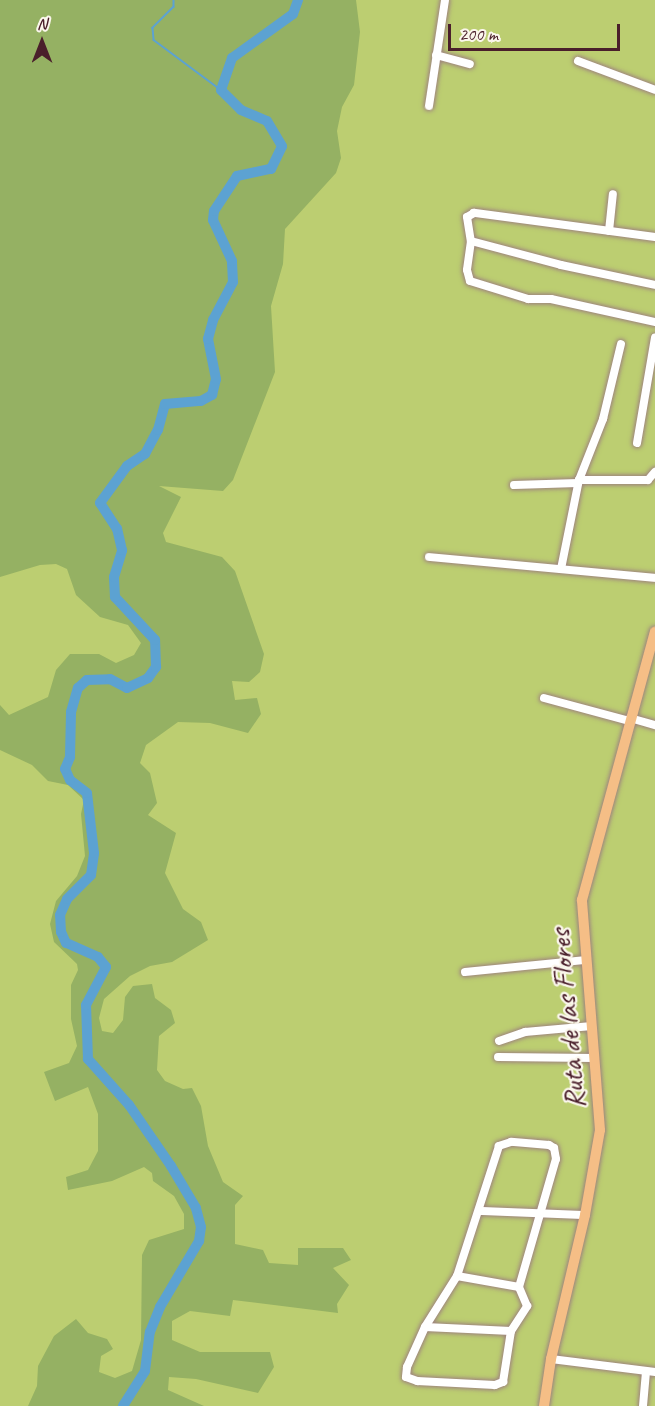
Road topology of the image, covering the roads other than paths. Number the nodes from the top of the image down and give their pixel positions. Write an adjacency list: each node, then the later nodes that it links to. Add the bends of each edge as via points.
1 (445, 0): 2 (street)
2 (436, 55): 4 (street); 6 (street)
3 (579, 62): 5 (street)
4 (470, 64)
5 (655, 90)
6 (429, 106)
7 (613, 194): 8 (street)
8 (609, 231): 9 (street); 10 (street, via 474,213 467,217)
9 (655, 237)
10 (471, 241): 11 (street); 12 (street, via 467,277 477,285 528,299 551,299)
11 (655, 285)
12 (655, 322)
13 (655, 338): 15 (street)
14 (621, 344): 17 (street, via 603,419)
15 (637, 442)
16 (655, 472): 17 (street, via 648,480)
17 (578, 482): 18 (street); 20 (street)
18 (514, 485)
19 (429, 557): 20 (street)
20 (561, 569): 21 (street)
21 (655, 578)
22 (655, 632): 24 (main road, Ruta de las Flores)
23 (544, 698): 24 (street)
24 (630, 720): 25 (street); 26 (main road, Ruta de las Flores, via 585,882)
25 (655, 725)
26 (585, 960): 27 (street); 28 (main road, Ruta de las Flores)
27 (465, 972)
28 (592, 1026): 29 (street, via 525,1032); 31 (main road, Ruta de las Flores)
29 (499, 1041)
30 (498, 1057): 31 (street)
31 (595, 1058): 34 (main road, Ruta de las Flores, via 600,1130)
32 (480, 1211): 33 (street); 33 (street, via 496,1151 512,1142 554,1148 556,1159); 35 (street)
33 (539, 1213): 34 (street); 36 (street)
34 (585, 1215): 39 (main road, Ruta de las Flores)
35 (457, 1276): 36 (street); 37 (street)
36 (519, 1287): 38 (street, via 527,1306)
37 (425, 1327): 38 (street); 38 (street, via 407,1367 410,1380 500,1384 506,1377)
38 (511, 1332)
39 (551, 1359): 40 (street); 42 (main road, Ruta de las Flores)
40 (646, 1371): 41 (street); 43 (street)
41 (655, 1372)
42 (544, 1406)
43 (643, 1406)

